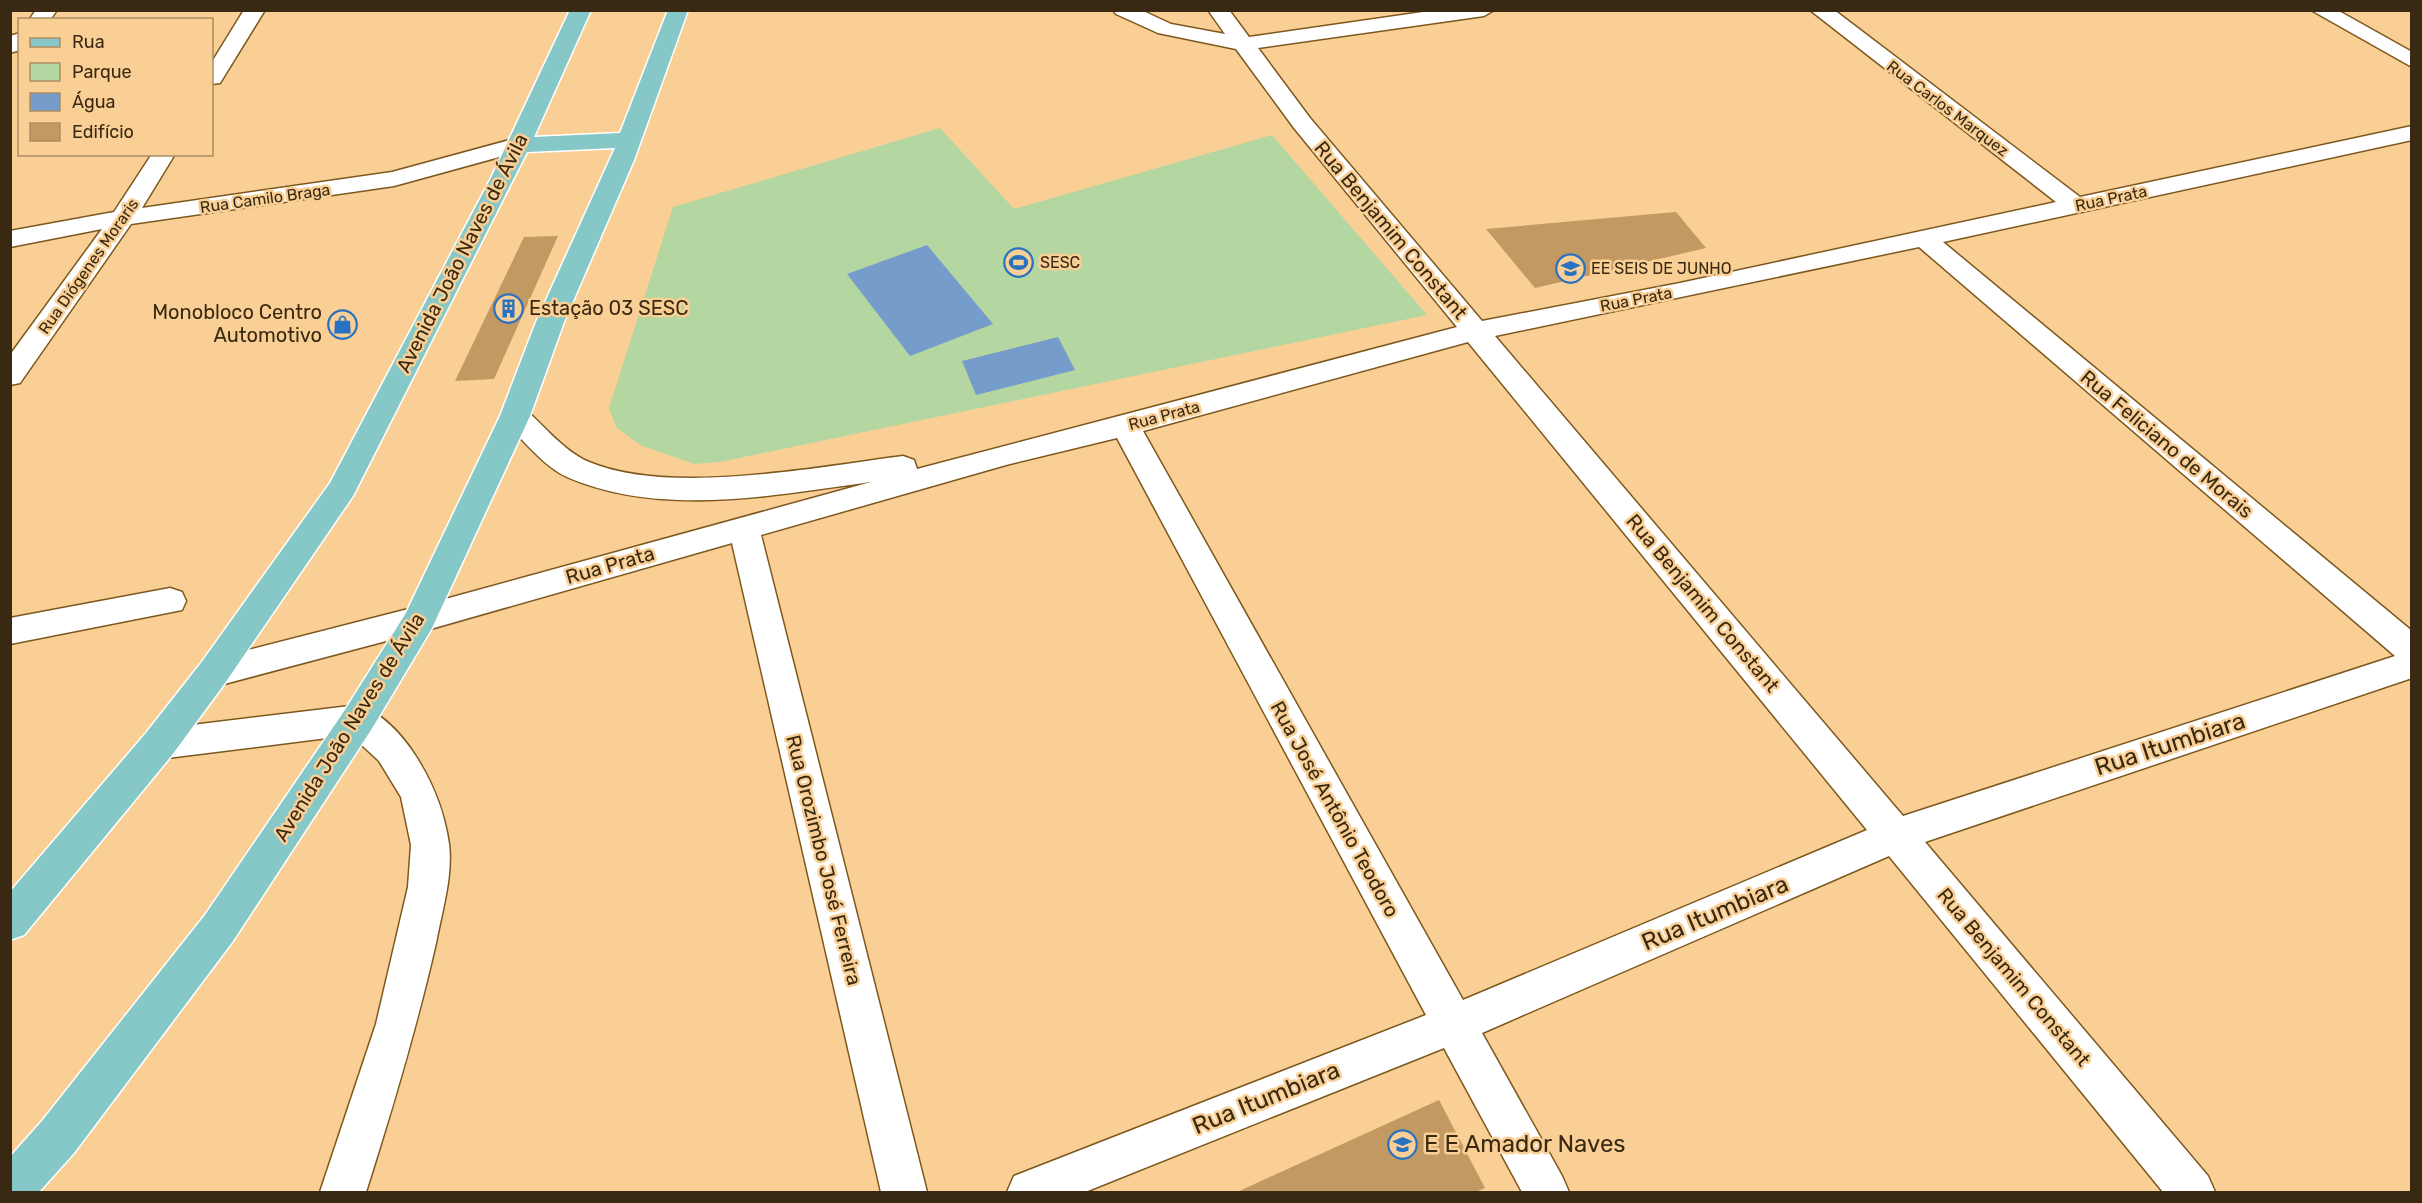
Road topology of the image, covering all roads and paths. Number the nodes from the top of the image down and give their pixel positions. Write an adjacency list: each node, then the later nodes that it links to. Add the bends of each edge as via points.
1 (255, 10): 11 (street)
2 (581, 10): 14 (main road, Avenida João Naves de Ávila)
3 (678, 10): 13 (main road, Avenida João Naves de Ávila)
4 (1124, 10): 9 (street, via 1187,35)
5 (1218, 10): 9 (street, Rua Benjamim Constant)
6 (1484, 10): 9 (street)
7 (1820, 10): 16 (street, Rua Carlos Marquez)
8 (2321, 10): 10 (street)
9 (1244, 44): 20 (street, Rua Benjamim Constant, via 1302,123)
10 (2412, 61)
11 (213, 76)
12 (2412, 133): 16 (street, Rua Prata)
13 (629, 140): 14 (main road); 22 (main road, Avenida João Naves de Ávila, via 550,322)
14 (517, 145): 17 (street, Rua Camilo Braga, via 394,179); 31 (main road, Avenida João Naves de Ávila, via 342,488)
15 (163, 156): 17 (street, Rua Diógenes Moraris)
16 (2076, 206): 18 (street, Rua Prata)
17 (123, 218): 19 (street, Rua Camilo Braga); 21 (street, Rua Diógenes Moraris)
18 (1922, 237): 20 (street, Rua Prata, via 1680,291); 29 (street, Rua Feliciano de Morais)
19 (10, 238)
20 (1476, 330): 23 (street, Rua Prata); 34 (street, Rua Benjamim Constant)
21 (10, 376)
22 (515, 416): 24 (street, Rua Prata, via 576,468 635,486 732,487); 27 (main road, Avenida João Naves de Ávila)
23 (1125, 426): 24 (street, Rua Prata); 36 (street, Rua José Antônio Teodoro)
24 (1006, 455): 25 (street, Rua Prata)
25 (744, 528): 27 (street, Rua Prata); 39 (street, Rua Orozimbo José Ferreira)
26 (170, 601): 28 (street)
27 (420, 619): 31 (street, Rua Prata); 32 (main road, Avenida João Naves de Ávila)
28 (10, 632)
29 (2412, 651)
30 (2412, 664): 34 (street, Rua Itumbiara)
31 (213, 673): 33 (main road, Avenida João Naves de Ávila)
32 (358, 720): 33 (street); 37 (main road, Avenida João Naves de Ávila, via 219,928 58,1137); 38 (street, via 392,750 418,794 430,845 428,887 397,1024)
33 (159, 744): 35 (main road, Avenida João Naves de Ávila)
34 (1897, 835): 36 (street, Rua Itumbiara); 42 (street, Rua Benjamim Constant)
35 (10, 922)
36 (1454, 1024): 40 (street, Rua Itumbiara); 41 (street, Rua José Antônio Teodoro)
37 (10, 1191)
38 (343, 1192)
39 (904, 1192)
40 (1030, 1192)
41 (1546, 1192)
42 (2192, 1192)

